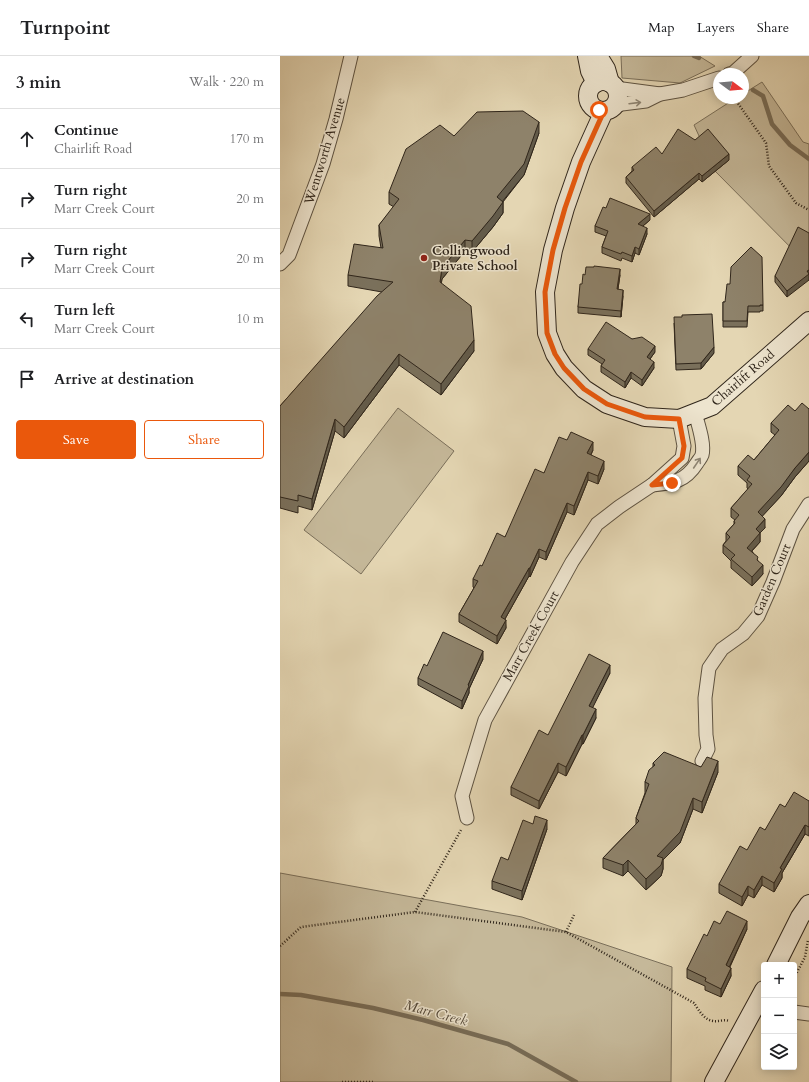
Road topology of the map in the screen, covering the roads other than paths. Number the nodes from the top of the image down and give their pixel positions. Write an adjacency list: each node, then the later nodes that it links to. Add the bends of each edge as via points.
1 (351, 56): 10 (street, Wentworth Avenue, via 324,164 289,255)
2 (587, 56): 7 (street, via 590,71)
3 (598, 56): 7 (street, via 606,68)
4 (752, 56): 5 (street)
5 (738, 68)
6 (713, 80): 8 (street, via 683,90)
7 (607, 85): 8 (street); 9 (street, Chairlift Road, via 618,98 614,107); 9 (street, via 592,86 589,91 588,96)
8 (660, 94): 9 (street, one-way to 8, via 646,101)
9 (602, 108): 12 (street, Chairlift Road, via 565,208 552,257 545,292 547,333 564,368 584,389 607,404 645,417)
10 (280, 264)
11 (809, 320): 12 (street, Chairlift Road, via 712,406)
12 (687, 416): 13 (street, Marr Creek Court, via 682,458); 13 (street, Marr Creek Court, one-way to 12, via 682,479 702,456 702,440)
13 (652, 485): 16 (street, Marr Creek Court, via 597,524 572,562 485,720 462,796)
14 (809, 504): 15 (street, Garden Court, via 793,529 758,616 743,634 722,649 709,668 705,698 708,749)
15 (702, 761)
16 (467, 818)
17 (809, 904): 18 (street)
18 (778, 962)
19 (761, 998): 22 (street)
20 (797, 1012): 21 (street)
21 (809, 1014)
22 (714, 1082)

